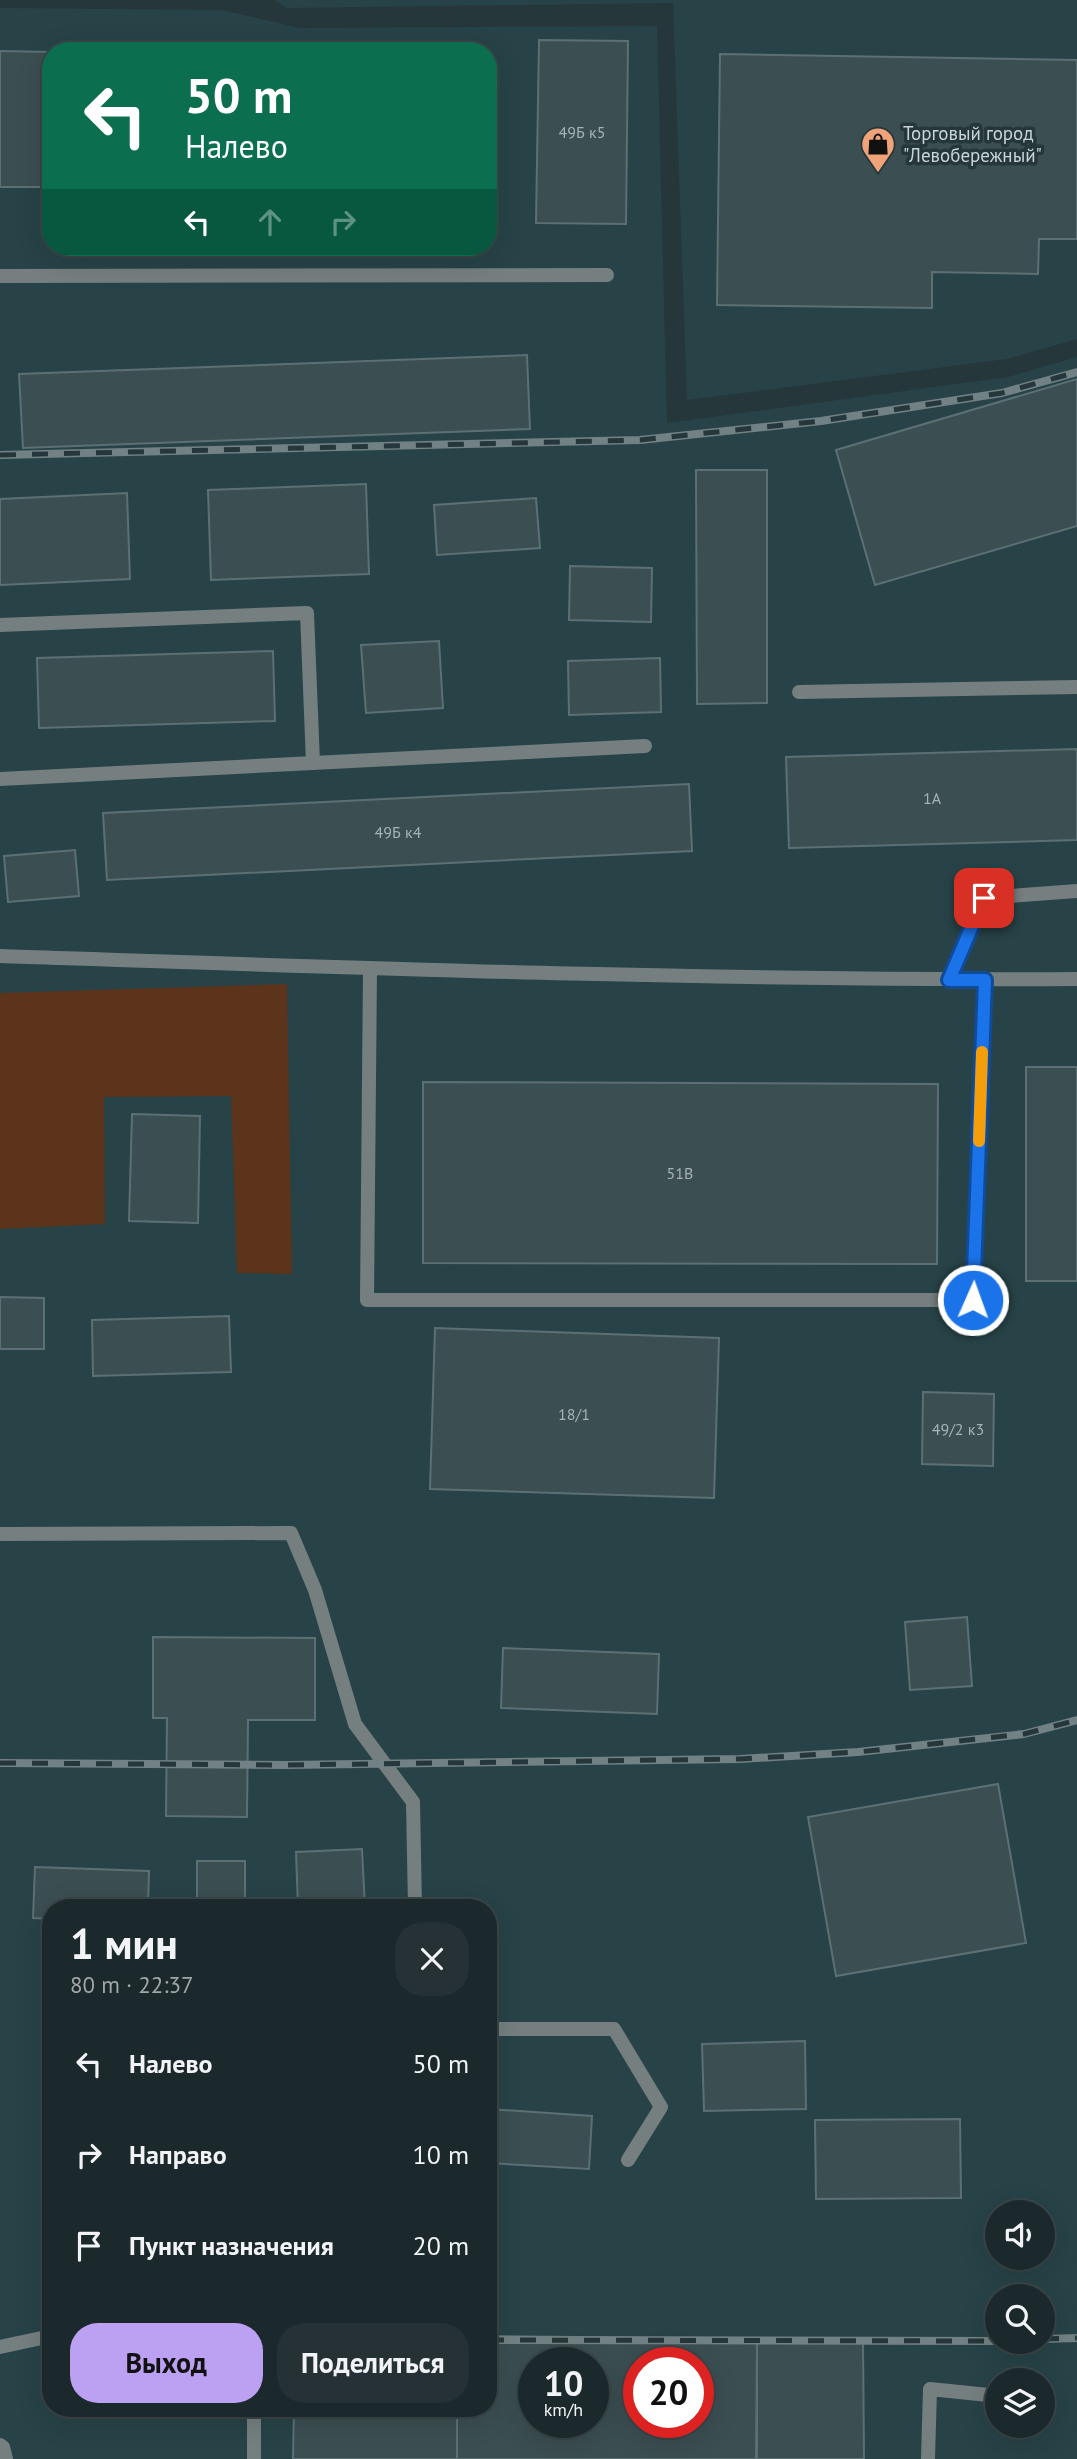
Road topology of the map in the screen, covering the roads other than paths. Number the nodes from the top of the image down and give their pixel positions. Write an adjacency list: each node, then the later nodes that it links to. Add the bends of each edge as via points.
1 (607, 275): 2 (lane)
2 (0, 276)
3 (0, 625): 7 (lane, via 307,613)
4 (1077, 687): 5 (lane)
5 (799, 692)
6 (645, 746): 7 (lane)
7 (313, 763): 8 (lane)
8 (0, 779)
9 (1077, 891): 13 (lane, via 984,898)
10 (0, 956): 11 (lane)
11 (370, 969): 13 (lane); 14 (lane, via 367,1300 973,1300)
12 (1077, 979): 14 (lane)
13 (949, 980): 14 (lane)
14 (985, 980)
15 (0, 1534): 16 (lane, via 291,1533 315,1590 355,1724 413,1802)
16 (415, 1899)
17 (497, 2029): 18 (lane, via 614,2029 662,2107)
18 (628, 2160)
19 (42, 2338): 20 (lane)
20 (0, 2347)
21 (985, 2395): 26 (lane, via 930,2389)
22 (254, 2417): 25 (lane)
23 (0, 2445): 24 (lane)
24 (6, 2459)
25 (254, 2459)
26 (928, 2459)

